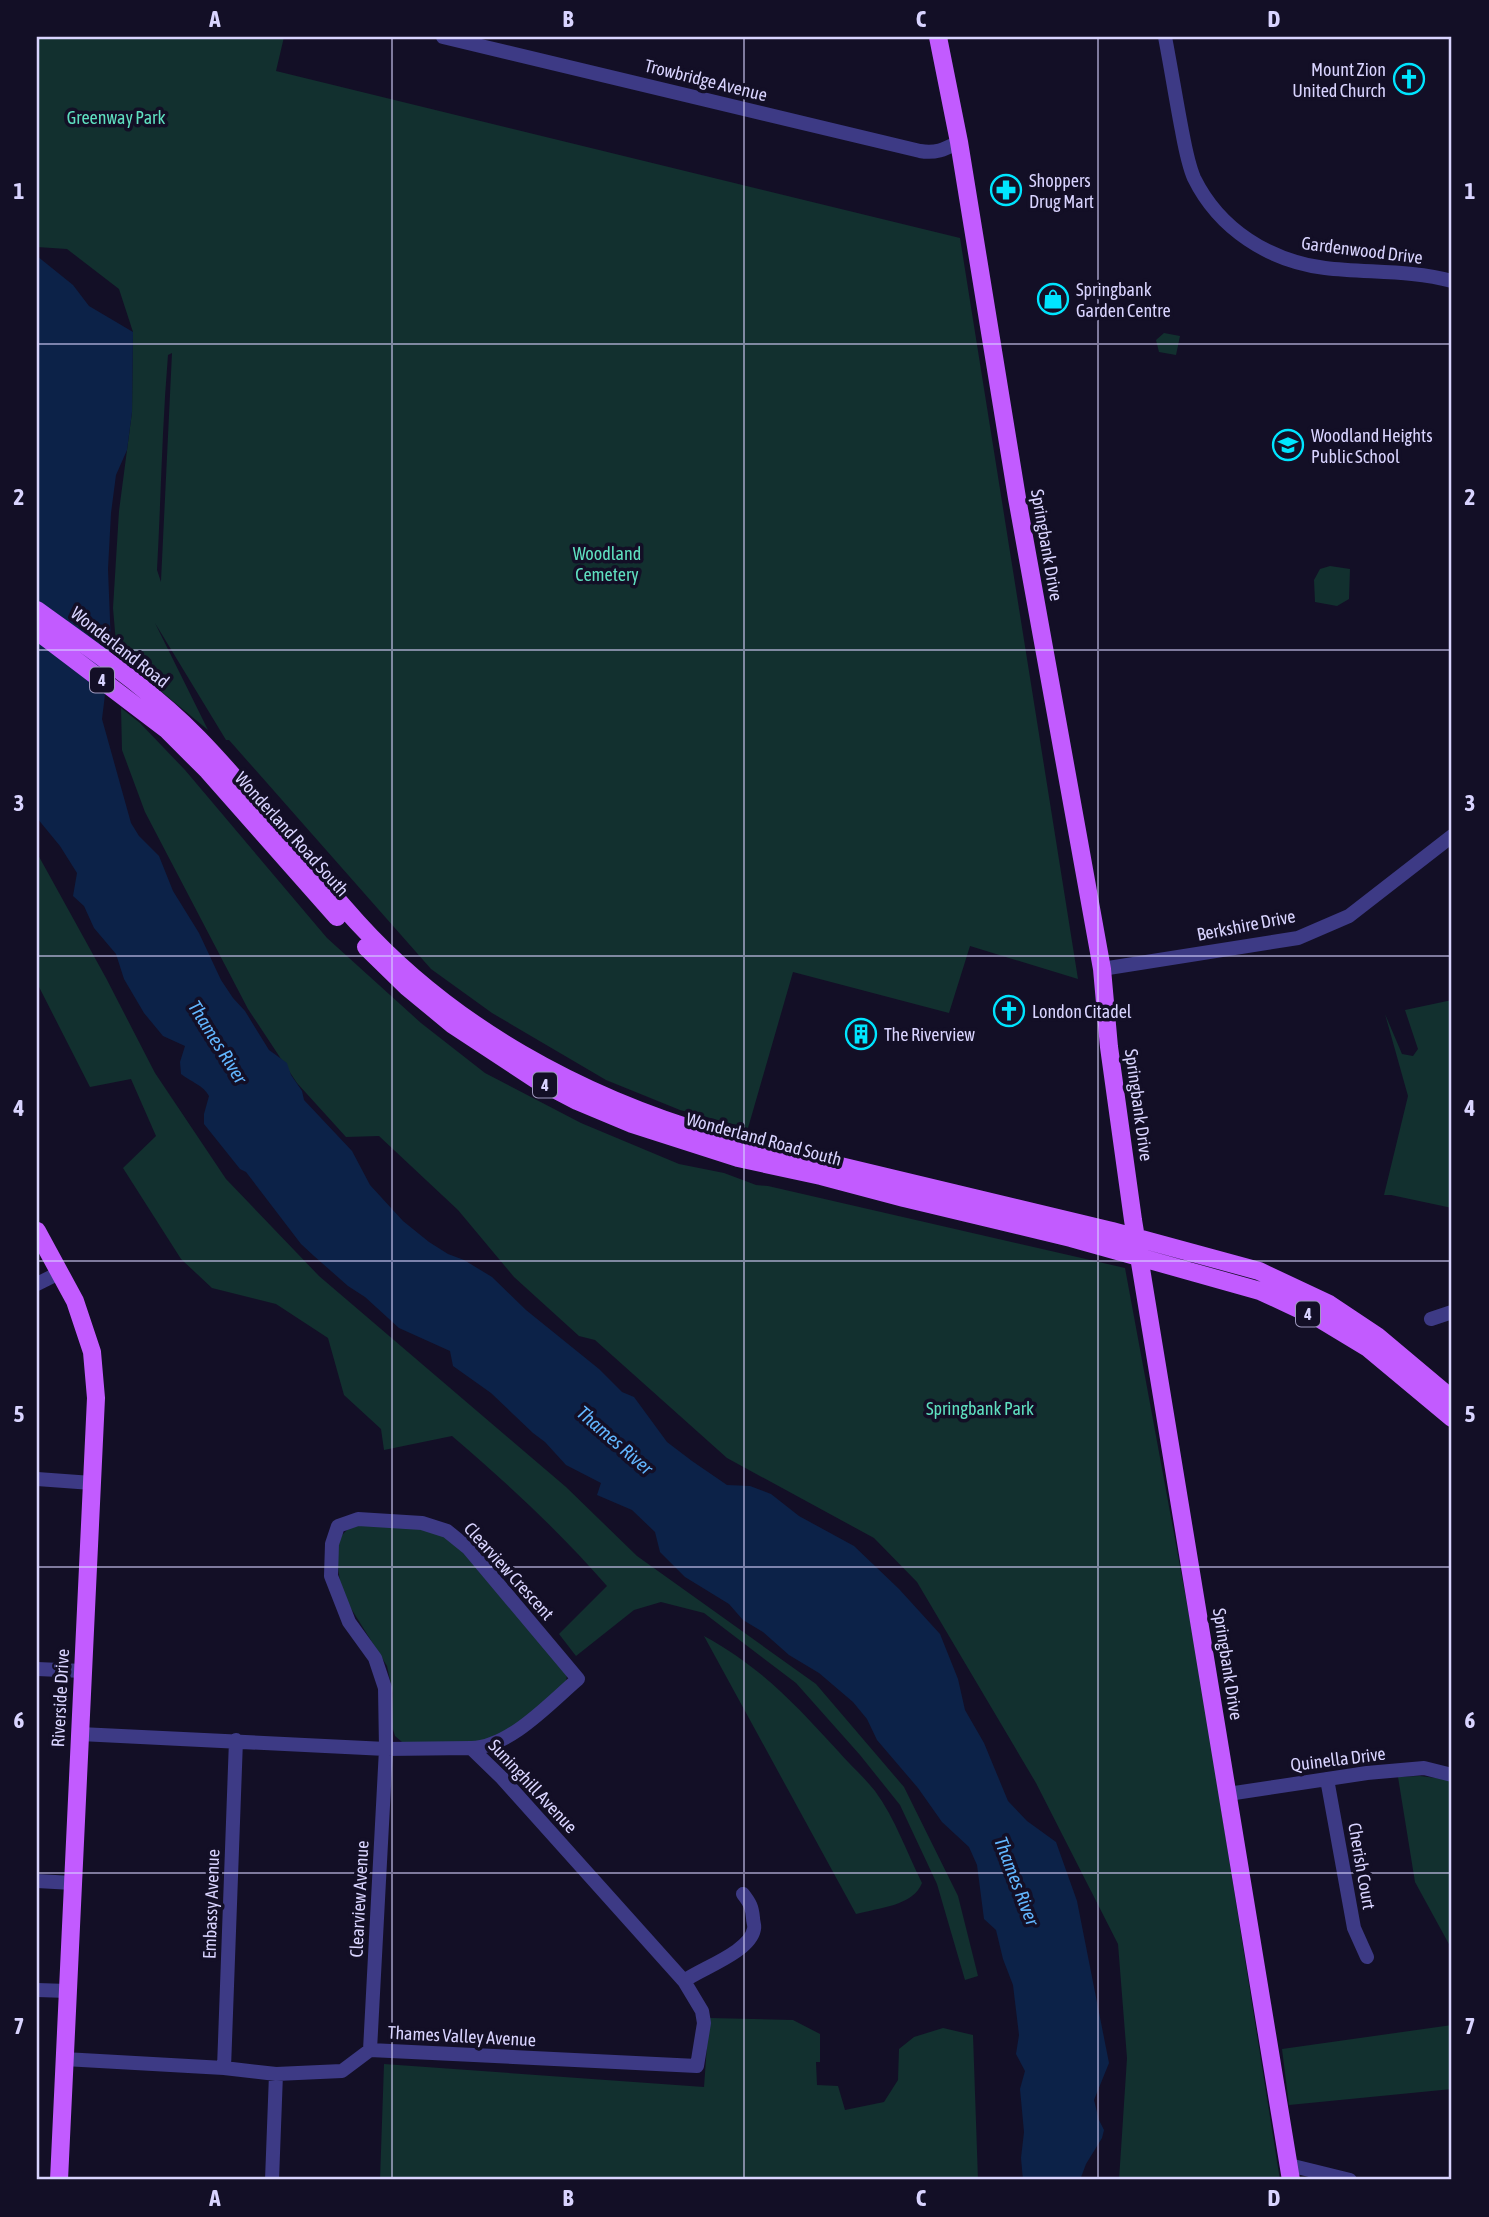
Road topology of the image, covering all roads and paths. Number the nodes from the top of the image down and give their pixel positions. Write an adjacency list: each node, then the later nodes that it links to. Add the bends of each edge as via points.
1 (443, 37): 4 (street, Trowbridge Avenue, via 920,151 932,153)
2 (938, 37): 4 (main road, Springbank Drive)
3 (1165, 37): 5 (street, Gardenwood Drive, via 1193,176 1207,200 1243,238 1304,265)
4 (959, 142): 10 (main road, Springbank Drive)
5 (1452, 281)
6 (37, 610): 8 (main road, Wonderland Road, via 129,678)
7 (37, 631): 8 (main road, Wonderland Road / 4)
8 (171, 724): 12 (main road, Wonderland Road South / 4, via 235,777 358,923 399,963 463,1015 558,1076 631,1108 715,1136); 13 (main road, Wonderland Road South / 4, via 387,969 453,1025 535,1079 632,1124 738,1158)
9 (1452, 836): 10 (street, Berkshire Drive, via 1349,916 1298,937)
10 (1102, 969): 12 (main road, Springbank Drive)
11 (37, 1231): 14 (main road, Riverside Drive)
12 (1136, 1238): 13 (main road, Springbank Drive); 18 (main road, Wonderland Road South / 4, via 1259,1270 1288,1283 1377,1336)
13 (1139, 1257): 19 (main road, Wonderland Road South / 4, via 1260,1291 1320,1319 1368,1348); 30 (main road, Springbank Drive)
14 (59, 1273): 15 (street); 21 (main road, Riverside Drive, via 75,1301 92,1352 96,1398)
15 (37, 1284)
16 (1452, 1312): 17 (street)
17 (1431, 1319)
18 (1452, 1399)
19 (1452, 1418)
20 (37, 1479): 21 (street)
21 (92, 1483): 23 (main road, Riverside Drive)
22 (37, 1669): 23 (street)
23 (83, 1671): 24 (main road, Riverside Drive)
24 (80, 1734): 25 (street, Suninghill Avenue); 32 (main road, Riverside Drive)
25 (236, 1740): 27 (street, Suninghill Avenue); 41 (street, Embassy Avenue)
26 (471, 1748): 27 (street, Suninghill Avenue); 27 (street, Clearview Crescent, via 495,1745 578,1679 468,1548 447,1531 422,1522 358,1519 338,1526 331,1576 349,1622 375,1658 385,1688); 35 (street, Suninghill Avenue)
27 (386, 1749): 38 (street, Clearview Avenue)
28 (1452, 1775): 29 (street, Quinella Drive, via 1424,1768)
29 (1327, 1779): 30 (street, Quinella Drive); 34 (street, Cherish Court, via 1354,1928)
30 (1228, 1794): 43 (main road, Springbank Drive)
31 (37, 1881): 32 (street)
32 (73, 1883): 37 (main road, Riverside Drive)
33 (743, 1894): 35 (street, via 752,1905 754,1929 749,1941)
34 (1367, 1957)
35 (684, 1981): 40 (street, Suninghill Avenue, via 704,2023)
36 (37, 1990): 37 (street)
37 (68, 1991): 39 (main road, Riverside Drive)
38 (370, 2050): 40 (street, Thames Valley Avenue); 42 (street, Thames Valley Avenue, via 342,2071)
39 (64, 2059): 41 (street, Thames Valley Avenue); 44 (main road, Riverside Drive)
40 (698, 2066)
41 (224, 2068): 42 (street, Thames Valley Avenue)
42 (276, 2074): 45 (street)
43 (1290, 2173): 46 (street)
44 (59, 2180)
45 (272, 2180)
46 (1350, 2180)

